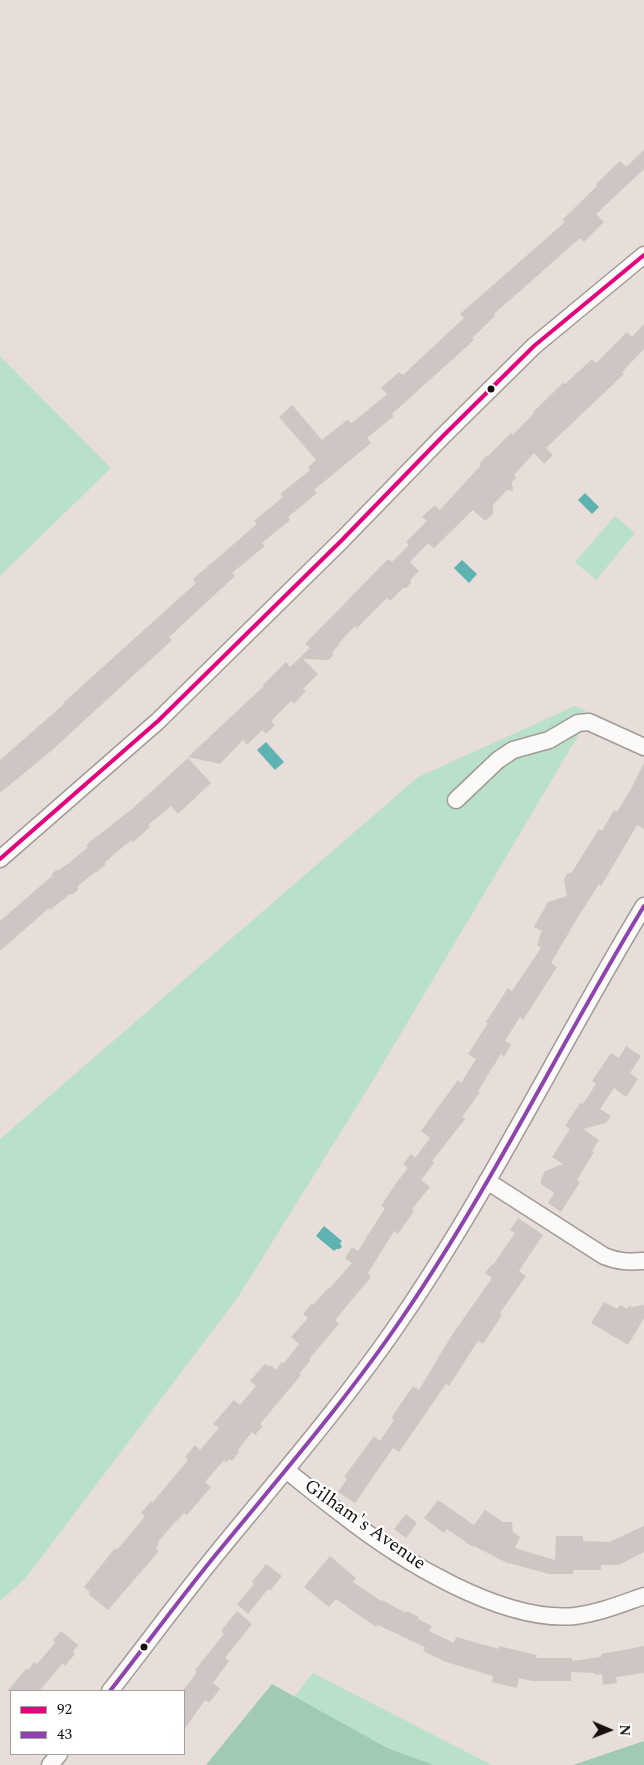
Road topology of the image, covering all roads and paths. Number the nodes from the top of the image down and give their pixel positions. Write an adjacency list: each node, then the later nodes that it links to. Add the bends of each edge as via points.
1 (644, 255): 4 (street, via 534,346 158,721)
2 (644, 747): 3 (street, via 589,722 578,723 549,740 514,750 498,760)
3 (456, 800)
4 (0, 858)
5 (644, 906): 6 (street)
6 (487, 1181): 7 (street, via 604,1256 629,1262); 8 (street, via 436,1267 362,1375)
7 (644, 1260)
8 (286, 1470): 9 (street, Gilham's Avenue, via 344,1517 395,1552 460,1588 522,1612 574,1616 603,1611); 10 (street)
9 (644, 1596)
10 (111, 1690)
11 (58, 1755): 12 (street)
12 (50, 1765)

